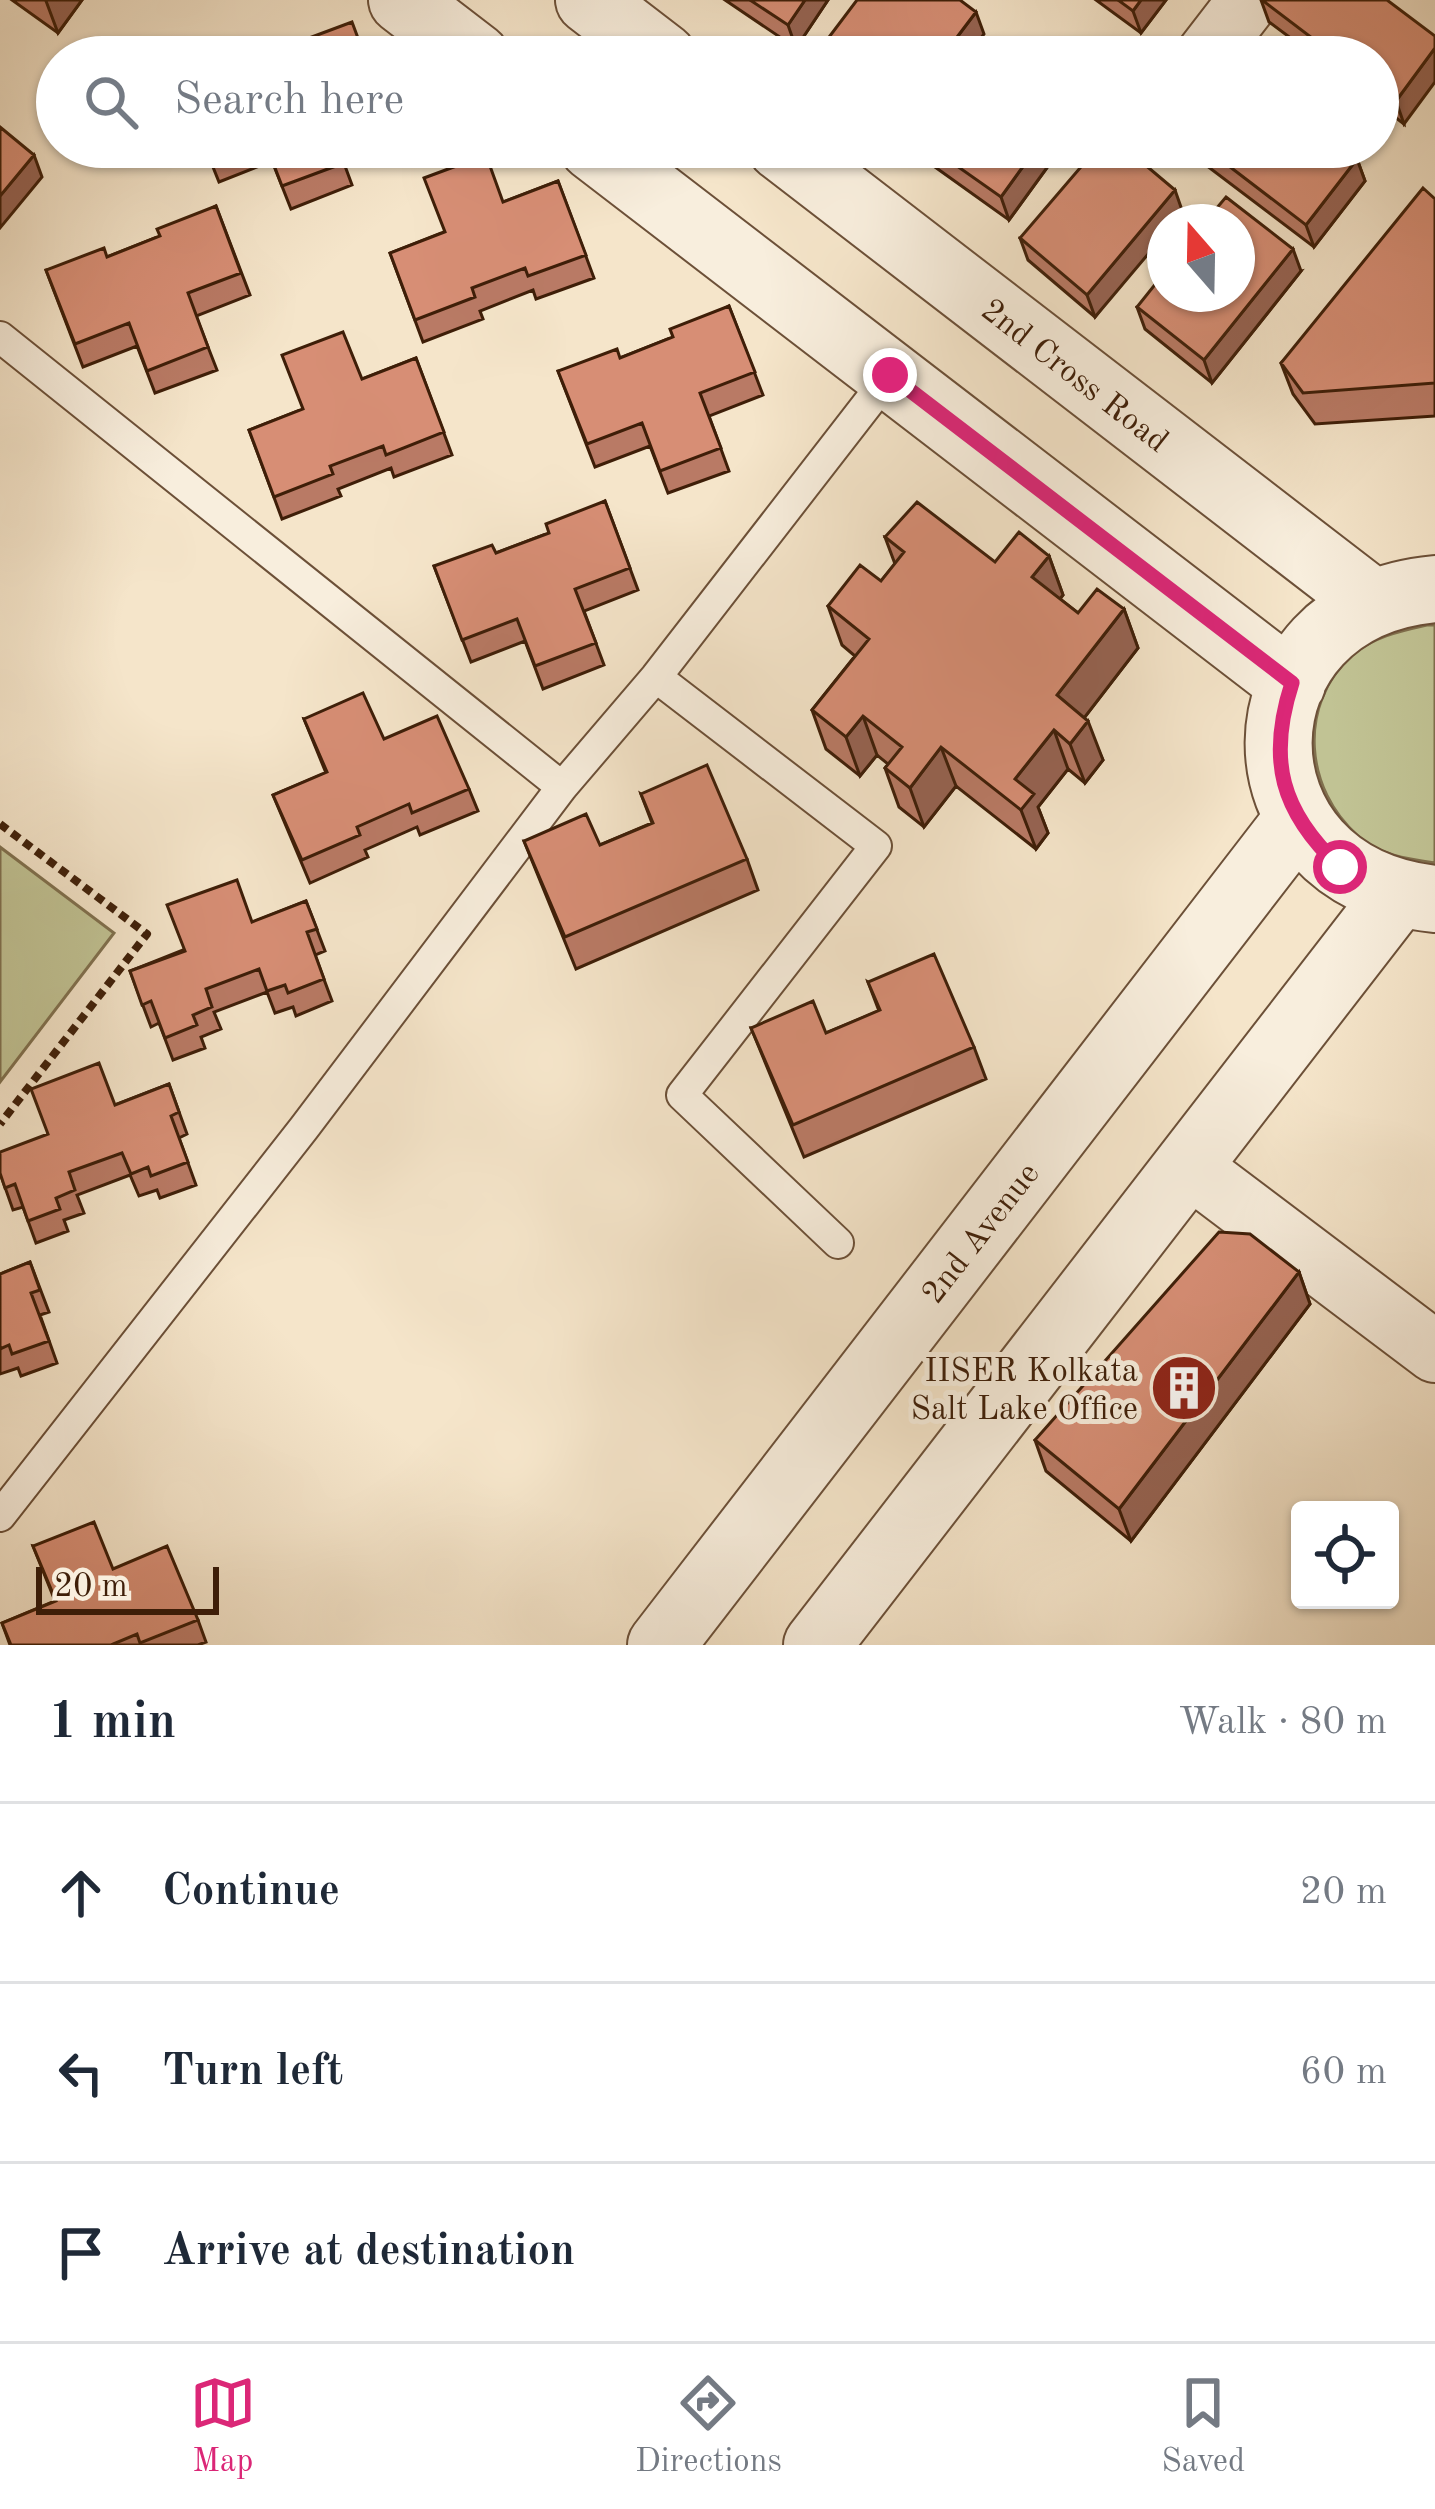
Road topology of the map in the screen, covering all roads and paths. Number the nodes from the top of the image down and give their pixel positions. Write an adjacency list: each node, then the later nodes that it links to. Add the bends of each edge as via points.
1 (401, 0): 4 (street)
2 (589, 0): 5 (street)
3 (1249, 0): 6 (street)
4 (448, 36)
5 (636, 36)
6 (1221, 36)
7 (620, 168): 10 (street)
8 (808, 168): 12 (street, 2nd Cross Road)
9 (0, 338): 15 (lane)
10 (890, 375): 13 (lane); 14 (street)
11 (1435, 589): 12 (street)
12 (1372, 602): 14 (street, via 1310,650)
13 (656, 677): 15 (lane); 21 (lane, via 876,846 682,1096)
14 (1292, 683): 16 (street, via 1278,752)
15 (562, 787): 23 (lane)
16 (1298, 819): 18 (street, via 1340,867 1366,884); 24 (street, 2nd Avenue)
17 (0, 824): 19 (path, via 147,934)
18 (1416, 897): 20 (street)
19 (0, 1124)
20 (1187, 1165): 22 (street); 25 (street)
21 (838, 1243)
22 (1435, 1352)
23 (0, 1516)
24 (661, 1645)
25 (817, 1645)

